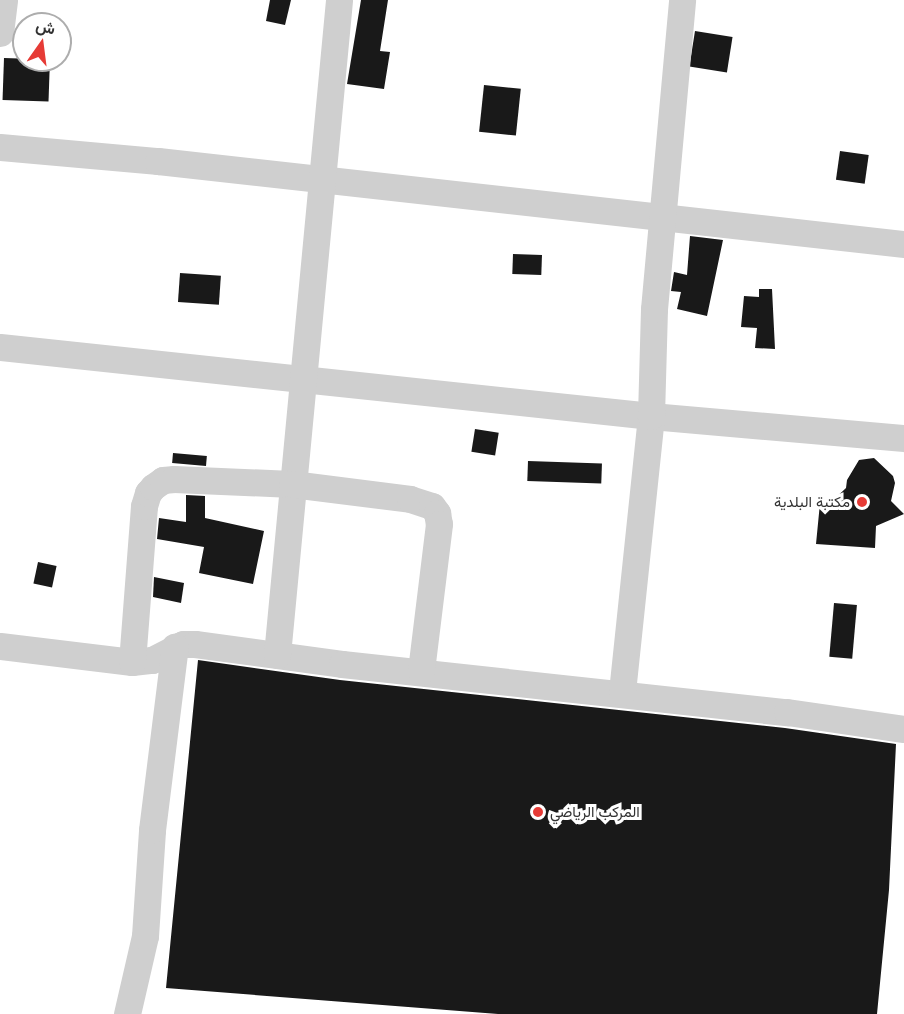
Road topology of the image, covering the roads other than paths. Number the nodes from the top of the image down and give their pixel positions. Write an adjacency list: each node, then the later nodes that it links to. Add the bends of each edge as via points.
1 (4, 0): 4 (street)
2 (339, 0): 6 (street)
3 (682, 0): 7 (street)
4 (0, 33)
5 (0, 147): 6 (street)
6 (322, 179): 7 (street); 10 (street)
7 (662, 216): 8 (street); 11 (street)
8 (904, 244)
9 (0, 347): 10 (street)
10 (305, 378): 11 (street); 13 (street)
11 (651, 416): 12 (street); 19 (street)
12 (904, 438)
13 (292, 484): 16 (street); 17 (street, via 174,478 163,480 148,493); 18 (street, via 410,499 432,506 437,513 439,524)
14 (0, 646): 17 (street)
15 (175, 646): 16 (street, via 195,644); 17 (street, via 152,660); 21 (street, via 152,830 145,936)
16 (277, 655): 18 (street)
17 (132, 662)
18 (422, 671): 19 (street)
19 (622, 692): 20 (street)
20 (904, 729)
21 (127, 1014)

